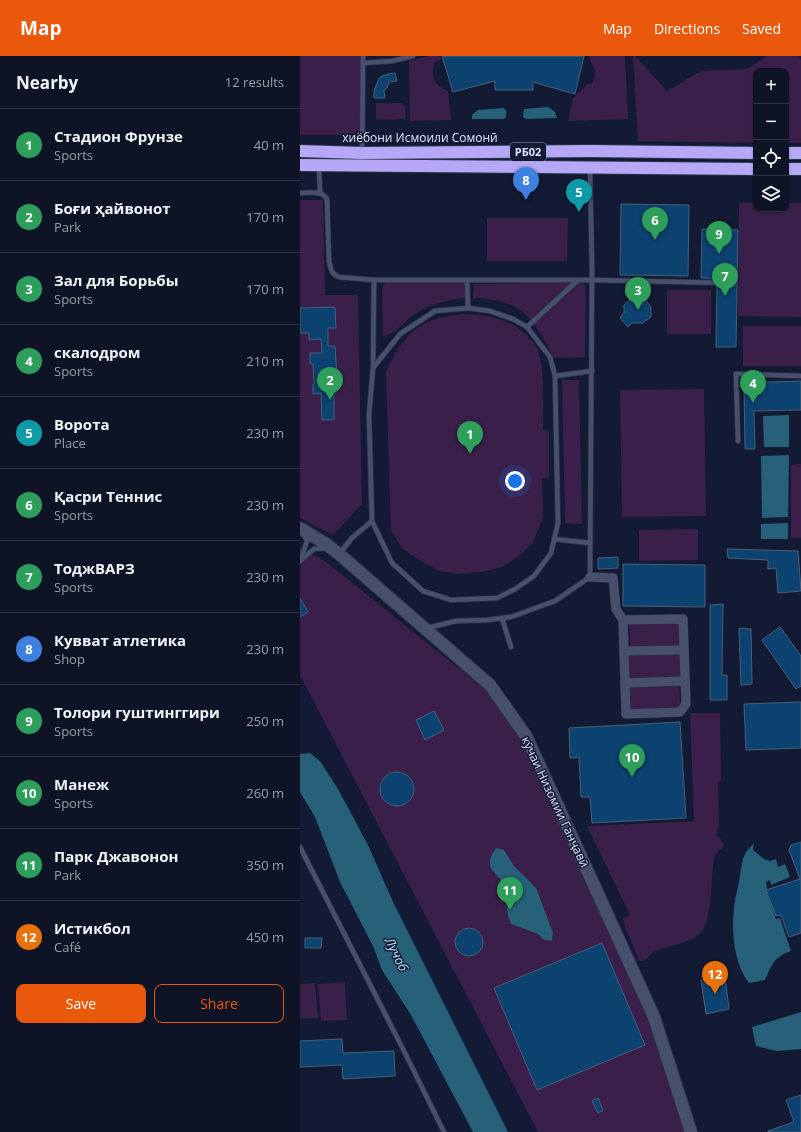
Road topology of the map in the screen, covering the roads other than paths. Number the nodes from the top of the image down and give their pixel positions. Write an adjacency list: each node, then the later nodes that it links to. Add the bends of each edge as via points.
1 (363, 56): 3 (lane)
2 (413, 56): 3 (lane, via 392,61)
3 (363, 63): 5 (lane)
4 (300, 151): 5 (highway, хиёбони Исмоили Сомонӣ / РБ02)
5 (362, 153): 6 (highway, хиёбони Исмоили Сомонӣ / РБ02)
6 (753, 153)
7 (789, 153): 8 (highway)
8 (801, 153)
9 (300, 165): 10 (highway, РБ02)
10 (319, 165): 11 (highway, РБ02); 16 (lane)
11 (590, 167): 12 (highway, РБ02); 20 (lane)
12 (753, 169)
13 (789, 169): 14 (highway)
14 (801, 169)
15 (300, 193): 16 (lane)
16 (320, 193): 17 (lane, via 327,199 331,271 339,277)
17 (374, 280): 18 (lane); 24 (lane)
18 (467, 280): 19 (lane); 22 (lane)
19 (578, 280): 20 (lane); 23 (lane)
20 (592, 280): 21 (lane); 25 (lane)
21 (729, 283)
22 (468, 308): 23 (lane, via 490,311); 24 (lane, via 435,311 400,334)
23 (527, 327): 26 (lane, via 550,357)
24 (373, 368): 29 (lane, via 369,415)
25 (592, 371): 26 (lane); 32 (lane)
26 (556, 376): 31 (lane, via 558,522)
27 (801, 376): 28 (lane, via 736,374)
28 (738, 441)
29 (372, 521): 31 (lane, via 392,563 423,591 451,600 497,598 515,590 534,576 551,553); 33 (lane)
30 (301, 529): 33 (street, кӯчаи Низомии Ганҷавӣ); 34 (lane, via 307,541)
31 (554, 539): 32 (lane)
32 (590, 543): 35 (lane)
33 (335, 551): 34 (lane, via 314,549); 38 (street, кӯчаи Низомии Ганҷавӣ)
34 (300, 561)
35 (590, 576): 36 (lane, via 555,601); 37 (street, via 614,578 616,609)
36 (502, 618): 38 (lane, via 456,621); 39 (lane)
37 (623, 620): 40 (street, via 683,619); 41 (street)
38 (426, 628): 48 (street, кӯчаи Низомии Ганҷавӣ, via 490,685 526,736 654,1016)
39 (511, 647)
40 (684, 650): 41 (street); 42 (street)
41 (624, 652): 43 (street)
42 (685, 681): 43 (street); 43 (street, via 686,704 680,712 626,714)
43 (625, 683)
44 (300, 847): 46 (lane)
45 (300, 860): 46 (lane)
46 (306, 860): 47 (lane)
47 (444, 1132)
48 (691, 1132)

